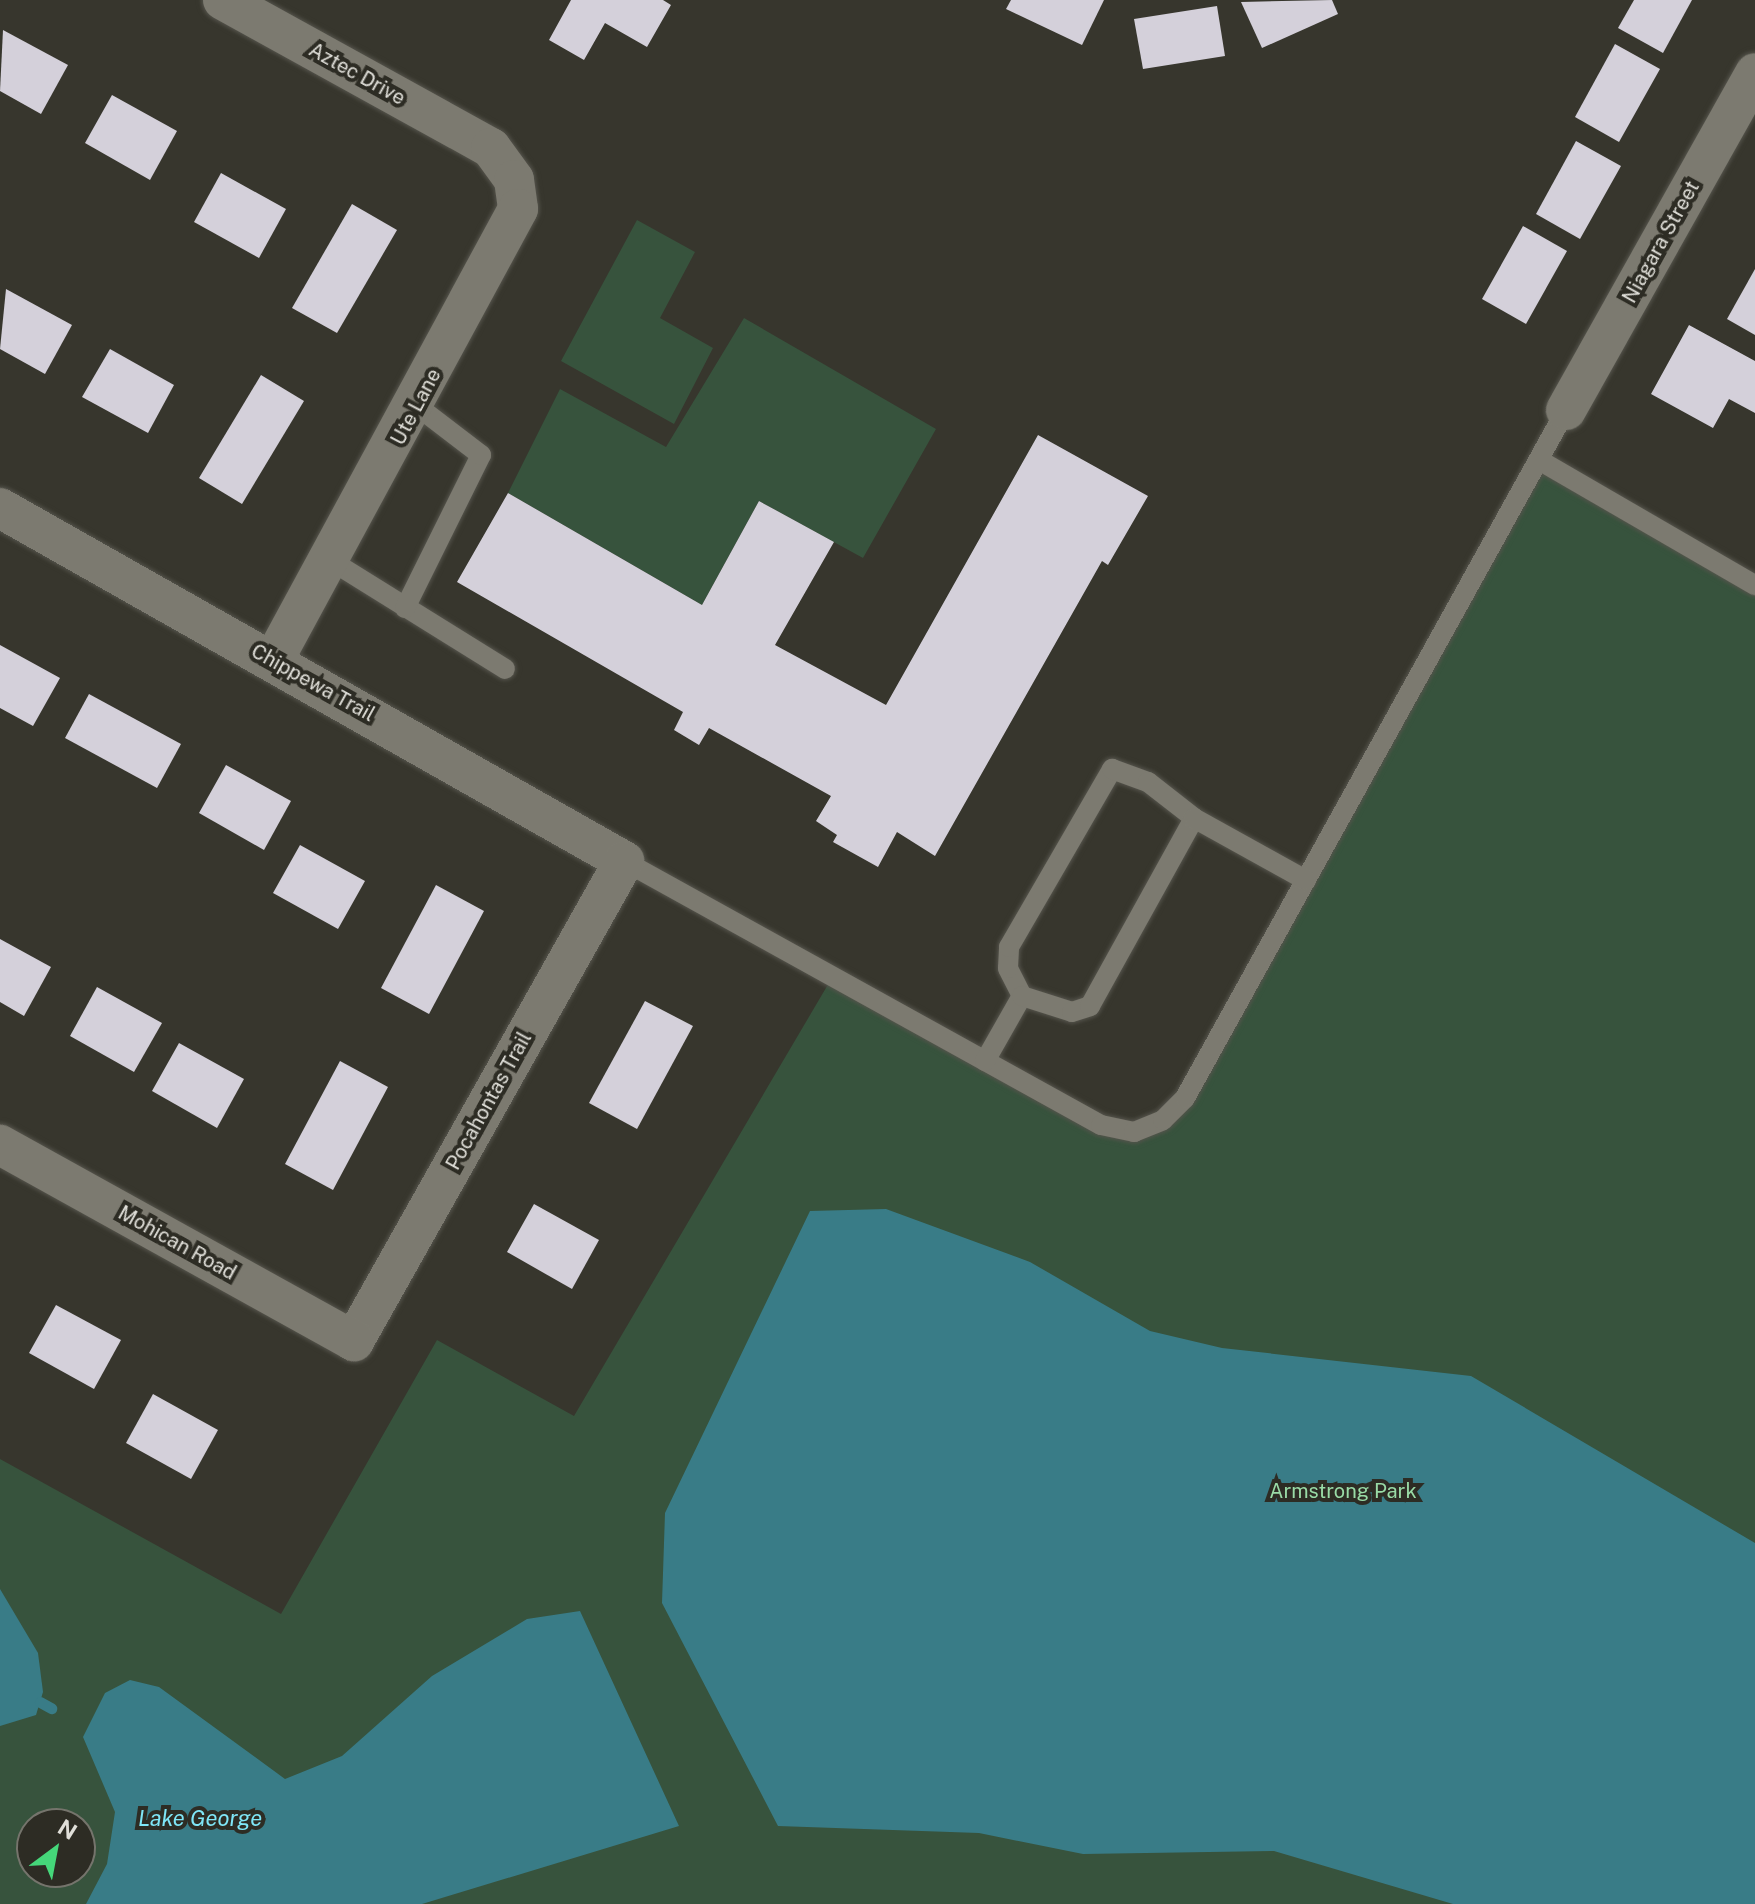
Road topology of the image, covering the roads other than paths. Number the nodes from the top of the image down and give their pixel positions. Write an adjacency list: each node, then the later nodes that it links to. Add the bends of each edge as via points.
1 (223, 0): 3 (street, Aztec Drive)
2 (1755, 73): 5 (street, Niagara Street)
3 (491, 148): 4 (street, Ute Lane, via 514,180 518,209)
4 (417, 406): 8 (street, Ute Lane); 10 (lane, via 481,455)
5 (1566, 410): 6 (lane)
6 (1539, 460): 9 (lane); 15 (lane)
7 (0, 508): 11 (street, Chippewa Trail)
8 (330, 560): 10 (lane); 11 (street, Ute Lane)
9 (1755, 585)
10 (405, 608): 12 (lane)
11 (273, 661): 14 (street, Chippewa Trail)
12 (505, 669)
13 (1194, 818): 15 (lane); 16 (lane, via 1090,1006 1072,1012); 16 (lane, via 1148,782 1112,769 1009,947 1008,968)
14 (624, 861): 17 (lane); 19 (street, Pocahontas Trail)
15 (1306, 880): 17 (lane, via 1185,1098 1163,1120 1134,1132 1101,1125)
16 (1022, 996): 17 (lane)
17 (985, 1061)
18 (0, 1145): 19 (street, Mohican Road)
19 (354, 1341)

